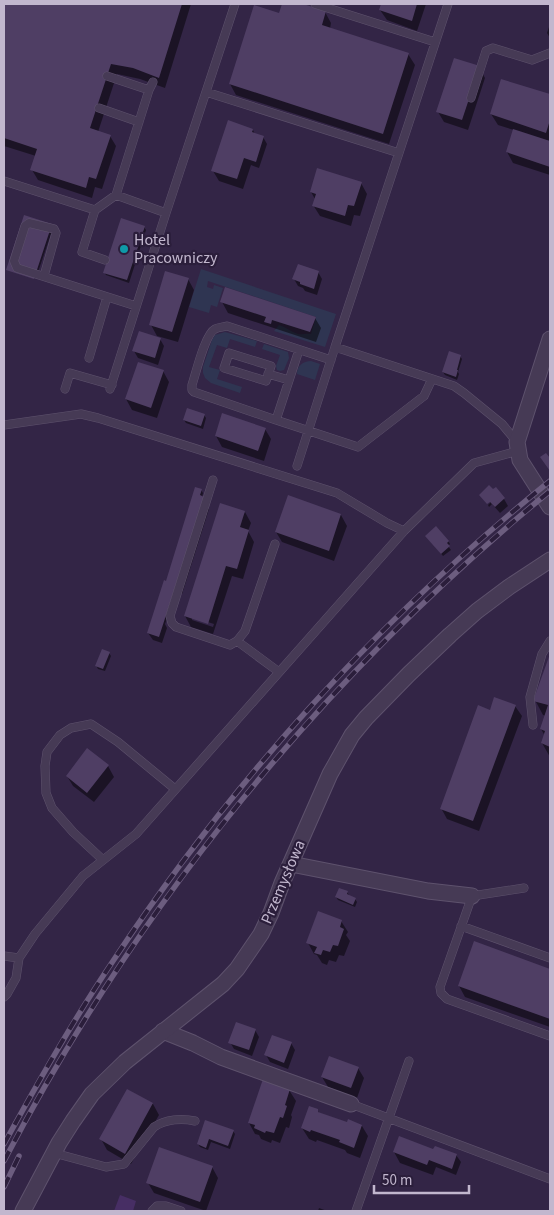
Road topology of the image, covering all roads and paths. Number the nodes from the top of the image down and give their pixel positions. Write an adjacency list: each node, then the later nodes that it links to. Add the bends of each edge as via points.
1 (235, 4): 9 (lane)
2 (315, 4): 4 (lane)
3 (448, 4): 4 (lane)
4 (435, 42): 13 (lane)
5 (550, 53): 10 (lane, via 532,60 493,48 486,51)
6 (107, 76): 8 (lane)
7 (153, 82): 8 (lane)
8 (149, 90): 12 (lane)
9 (206, 92): 13 (lane); 17 (lane)
10 (471, 98)
11 (99, 108): 12 (lane)
12 (139, 122): 15 (lane)
13 (399, 153): 23 (lane)
14 (4, 181): 16 (lane)
15 (116, 196): 16 (lane); 17 (lane)
16 (95, 210): 18 (lane, via 82,252)
17 (166, 213): 21 (lane)
18 (105, 260)
19 (44, 276): 19 (lane, via 17,268 14,262 25,226 29,223 54,229 56,233); 20 (lane)
20 (107, 297): 21 (lane); 25 (lane)
21 (136, 306): 30 (lane, via 111,387 70,373)
22 (550, 338): 34 (street)
23 (335, 347): 26 (lane); 28 (lane)
24 (298, 350): 26 (lane); 29 (lane); 31 (lane, via 227,326 215,329 208,337 192,385 194,392)
25 (89, 358)
26 (331, 360): 33 (lane)
27 (268, 374): 27 (lane, via 266,382 224,368 229,353 271,366); 29 (lane)
28 (432, 378): 33 (lane, via 424,396 358,447); 34 (lane, via 464,393 502,424)
29 (289, 380): 31 (lane)
30 (65, 389)
31 (276, 420): 33 (lane)
32 (4, 425): 38 (lane, via 81,414 98,418 337,493)
33 (308, 431): 35 (lane)
34 (518, 447): 37 (street, via 520,460); 38 (lane, via 474,463)
35 (297, 466)
36 (213, 480): 41 (lane, via 170,616 176,627 230,645)
37 (550, 507)
38 (404, 531): 43 (lane)
39 (275, 544): 41 (lane, via 245,631)
40 (550, 560): 47 (street, Przemysłowa, via 477,611 366,718 352,735 330,774)
41 (237, 641): 43 (lane)
42 (550, 641): 44 (lane, via 542,654 530,696)
43 (279, 672): 45 (lane)
44 (533, 725)
45 (175, 789): 46 (lane, via 136,834); 46 (lane, via 91,724 71,728 60,735 47,752 46,794 52,808)
46 (103, 860): 52 (lane, via 83,876)
47 (291, 864): 49 (street, via 428,891); 55 (street, Przemysłowa, via 261,934 237,970)
48 (524, 888): 49 (lane)
49 (472, 896): 50 (lane)
50 (461, 926): 53 (lane); 56 (lane, via 440,987 441,993)
51 (4, 956): 52 (lane)
52 (19, 958): 54 (lane, via 16,978)
53 (550, 958)
54 (4, 997)
55 (163, 1031): 58 (street, via 220,1057); 61 (street, Przemysłowa, via 92,1094)
56 (550, 1036)
57 (408, 1061): 59 (lane)
58 (351, 1104): 59 (lane)
59 (388, 1118): 62 (lane); 66 (lane)
60 (195, 1121): 61 (lane, via 186,1118 161,1122 124,1164 106,1167)
61 (54, 1152): 63 (street, Przemysłowa)
62 (550, 1179)
63 (23, 1211)
64 (152, 1211): 65 (lane, via 157,1206 166,1206)
65 (181, 1211)
66 (356, 1211)

